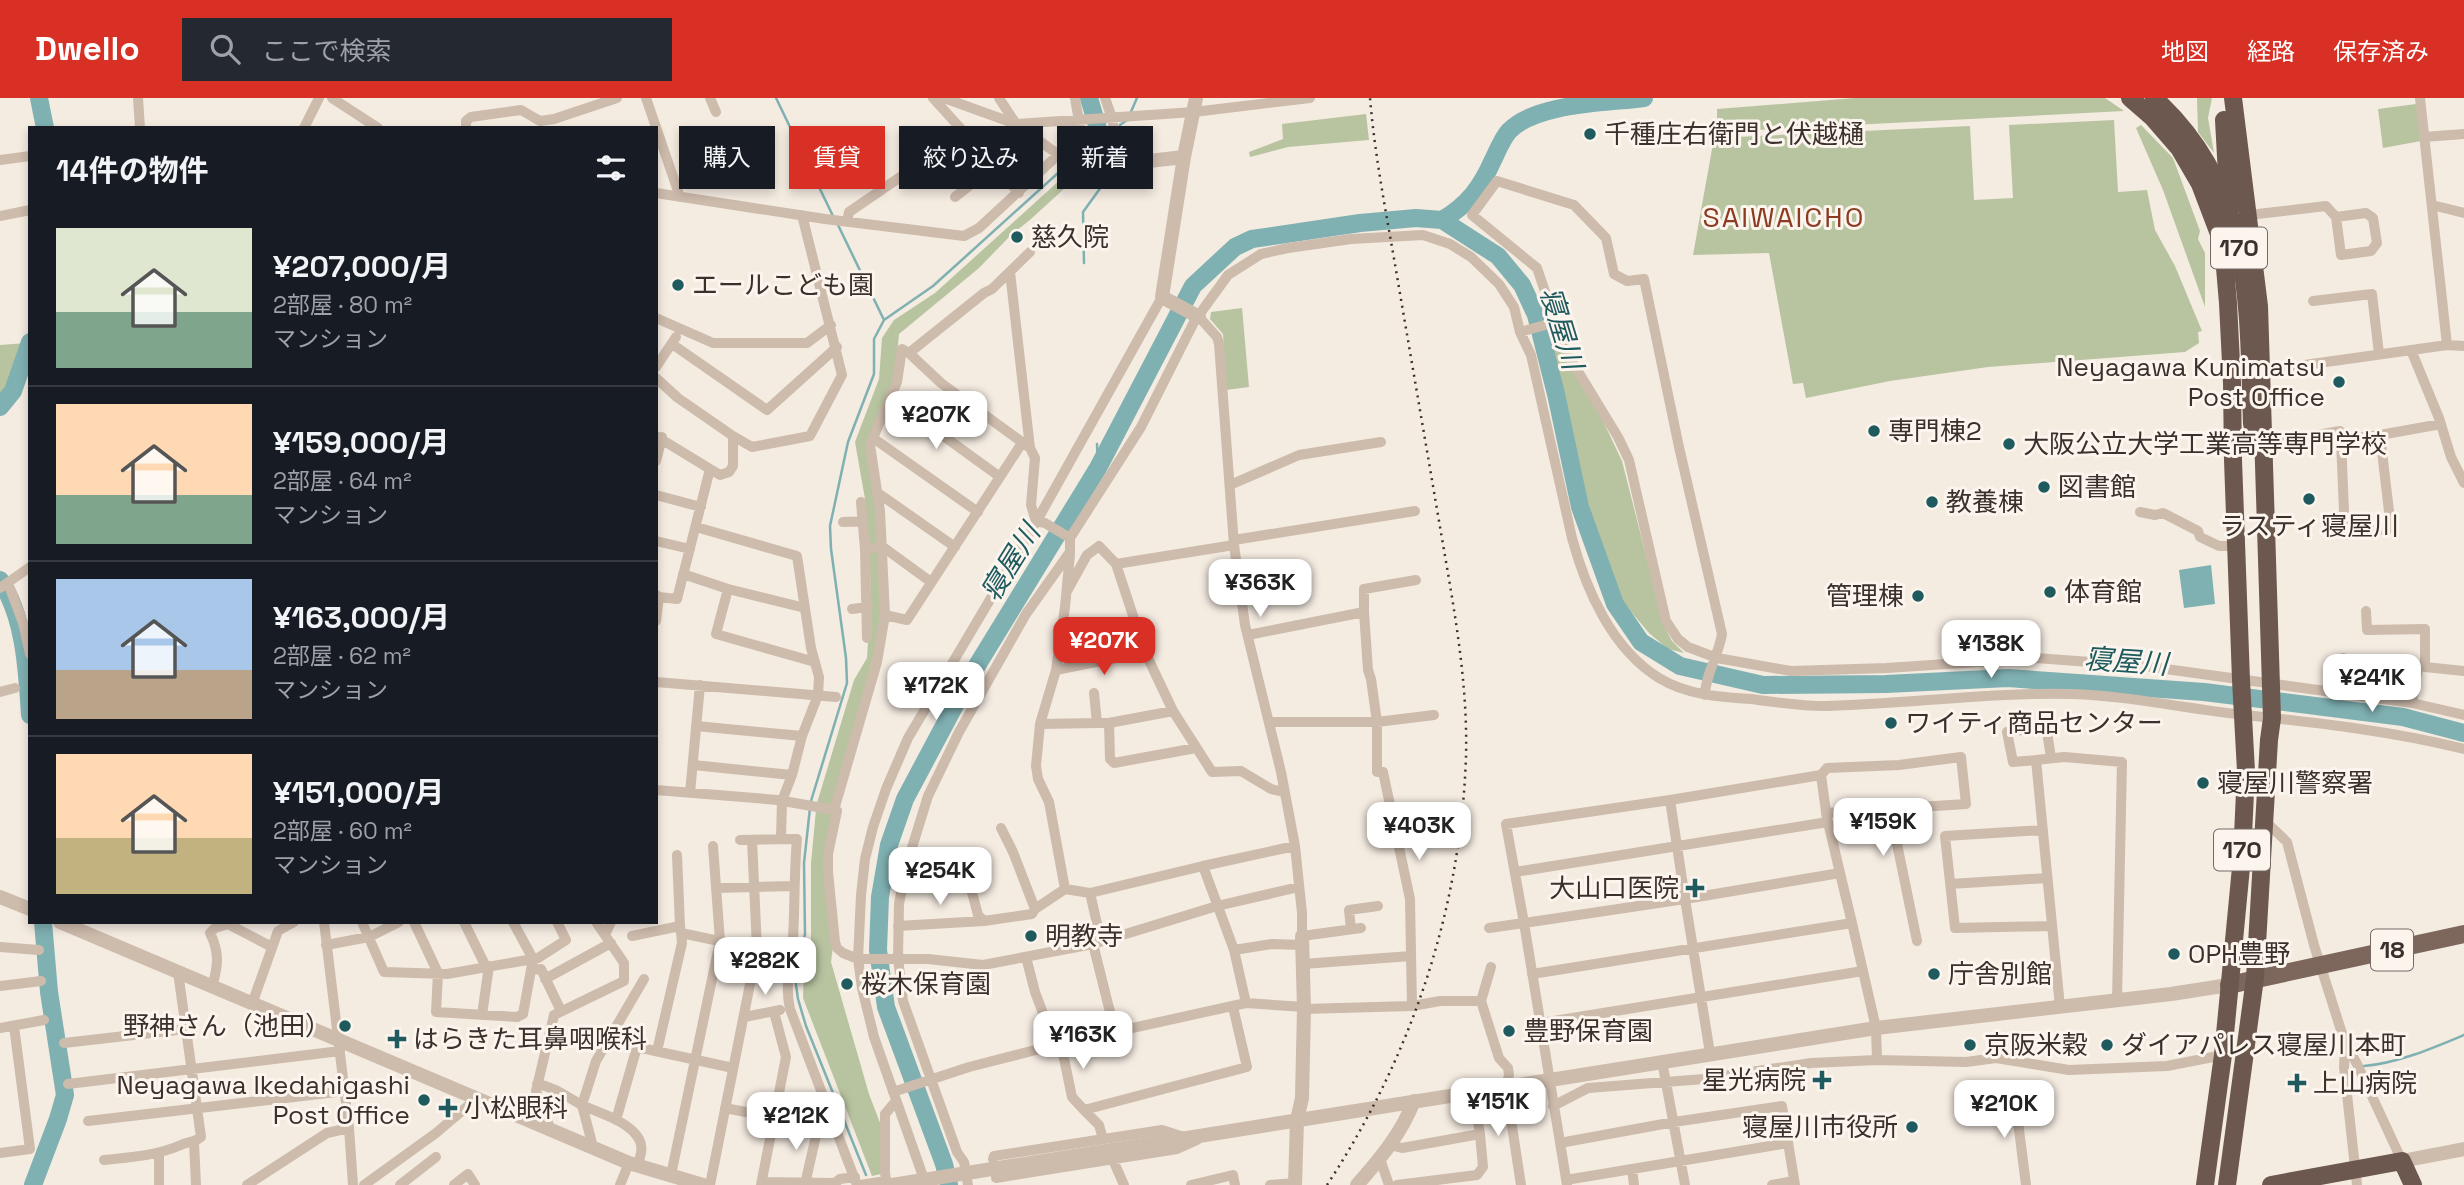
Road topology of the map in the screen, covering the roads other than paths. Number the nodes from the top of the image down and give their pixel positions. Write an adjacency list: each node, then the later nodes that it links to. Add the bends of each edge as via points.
1 (138, 98): 23 (street)
2 (319, 98): 24 (street)
3 (332, 98): 25 (street)
4 (617, 98): 26 (street, via 554,119 541,121 522,110 471,117)
5 (646, 98): 27 (street)
6 (710, 98): 19 (street)
7 (933, 98): 28 (street)
8 (944, 98): 22 (street)
9 (999, 98): 22 (street)
10 (1075, 98): 21 (street)
11 (1105, 98): 20 (street)
12 (1310, 98): 18 (street)
13 (2130, 98): 74 (highway, 170, via 2179,148 2200,184 2219,234)
14 (2154, 98): 140 (highway, 170, bridge, via 2199,149 2230,211 2246,285)
15 (2222, 98): 74 (highway, 170, via 2235,327)
16 (2233, 98): 51 (highway, 170)
17 (2420, 98): 33 (street)
18 (1195, 105): 20 (street); 36 (street)
19 (716, 112)
20 (1113, 118): 21 (street); 30 (street)
21 (1082, 121): 22 (street); 29 (street)
22 (1016, 124): 34 (street)
23 (140, 126)
24 (305, 126)
25 (375, 126)
26 (466, 126)
27 (656, 126)
28 (959, 126)
29 (1082, 126)
30 (1114, 126)
31 (658, 133): 45 (street)
32 (2464, 134): 33 (street)
33 (2424, 137): 47 (street)
34 (1057, 153)
35 (28, 156): 38 (street)
36 (1184, 157): 39 (street); 57 (street)
37 (1057, 159): 43 (street)
38 (0, 160)
39 (1153, 160)
40 (899, 178): 54 (street, via 849,212)
41 (965, 189): 46 (street)
42 (1016, 189): 43 (street)
43 (1019, 192): 54 (street, via 964,236)
44 (658, 193): 45 (street)
45 (680, 197): 50 (street)
46 (955, 197)
47 (2432, 205): 49 (street); 66 (street)
48 (28, 210): 52 (street)
49 (2464, 213)
50 (802, 215): 54 (street); 62 (street)
51 (2249, 215): 53 (street, via 2326,206); 73 (highway, 170)
52 (0, 216)
53 (2336, 217): 53 (street, via 2341,255 2371,251 2377,243 2374,218 2366,213)
54 (846, 220)
55 (1030, 252): 56 (street)
56 (1010, 272): 70 (street); 85 (street)
57 (1165, 298): 59 (street); 99 (street)
58 (2313, 301): 71 (street, via 2372,294)
59 (1196, 314): 64 (street, via 1228,275 1261,254 1351,239 1423,235 1471,257 1499,284 1514,307); 89 (street, via 1217,337); 101 (street, via 1141,426)
60 (658, 319): 63 (street)
61 (1556, 322): 64 (street); 132 (street, via 1565,350 1629,460 1670,630); 132 (street, via 1537,268 1472,215 1497,181 1574,205 1606,238 1614,274 1627,281 1644,279 1722,634)
62 (831, 325): 63 (street, via 807,343 713,343); 68 (street)
63 (681, 329): 65 (street)
64 (1520, 332): 144 (street, via 1531,355 1578,563 1594,598 1632,657 1685,690)
65 (672, 344): 68 (street, via 767,410); 72 (street)
66 (2448, 345): 67 (street); 69 (street)
67 (2464, 346)
68 (837, 347): 79 (street, via 842,375 810,436 752,447)
69 (2411, 350): 71 (street); 77 (street)
70 (909, 353): 76 (street, via 902,349); 85 (street, via 941,383)
71 (2379, 355): 73 (street)
72 (658, 364)
73 (2262, 371): 74 (street); 84 (highway, 170)
74 (2232, 375): 104 (highway, 170)
75 (658, 380): 79 (street)
76 (891, 398): 81 (street); 87 (street)
77 (2441, 424): 78 (street); 88 (street)
78 (2380, 435): 82 (street); 82 (street, via 2391,528 2345,535)
79 (733, 436): 86 (street, via 729,472 720,475)
80 (659, 437): 86 (street)
81 (873, 438): 90 (street, via 870,445); 94 (street)
82 (2340, 440): 84 (street, via 2340,431)
83 (1381, 442): 89 (street, via 1299,455)
84 (2264, 444): 140 (highway, 170)
85 (1026, 445): 87 (street); 99 (street, via 1035,458 1031,505)
86 (710, 470): 93 (street)
87 (1000, 477): 94 (street)
88 (2464, 483)
89 (1230, 485): 103 (street)
90 (878, 493): 105 (street); 106 (street)
91 (658, 496): 93 (street)
92 (861, 502): 97 (street)
93 (701, 507): 100 (street)
94 (978, 512): 106 (street)
95 (1415, 512): 103 (street)
96 (2140, 512): 104 (street, via 2163,513 2219,546)
97 (863, 520): 98 (street); 108 (street)
98 (843, 522)
99 (1041, 522): 101 (street); 243 (street, via 908,738 886,789 861,895)
100 (696, 527): 107 (street); 120 (street, via 797,556)
101 (1067, 537): 109 (street)
102 (658, 541): 107 (street)
103 (1234, 542): 110 (street); 127 (street)
104 (2237, 546): 138 (highway, 170)
105 (883, 547): 108 (street); 114 (street); 124 (street)
106 (955, 547): 114 (street)
107 (690, 549): 112 (street)
108 (865, 549): 119 (street)
109 (1070, 552): 117 (street); 220 (street, via 1026,614 928,796 906,867)
110 (1116, 564): 117 (street, via 1099,546 1087,555); 130 (street)
111 (28, 568): 115 (street)
112 (683, 574): 116 (street); 118 (street, via 677,599)
113 (1416, 580): 123 (street, via 1364,589)
114 (931, 582): 124 (street, via 908,620)
115 (4, 585): 129 (street)
116 (728, 589): 120 (street); 133 (street, via 716,634)
117 (1067, 591): 136 (street)
118 (658, 596)
119 (868, 607): 121 (street); 128 (street)
120 (805, 608): 133 (street)
121 (852, 609)
122 (2366, 611): 126 (street, via 2367,636)
123 (1364, 612): 127 (street); 156 (street)
124 (885, 615): 173 (street, via 877,662)
125 (2431, 619): 126 (street)
126 (2425, 629): 137 (street, via 2425,667)
127 (1248, 635): 155 (street)
128 (867, 638)
129 (28, 645)
130 (1145, 652): 136 (street); 151 (street)
131 (2343, 659): 146 (street)
132 (1716, 661): 138 (street, via 1791,671 2036,658 2144,666); 144 (street)
133 (815, 662): 147 (street)
134 (2381, 662): 149 (street)
135 (2418, 667): 150 (street)
136 (1056, 670): 158 (street)
137 (2464, 671)
138 (2241, 680): 140 (street); 154 (highway, 170)
139 (658, 682): 141 (street)
140 (2265, 684): 146 (street); 154 (highway, 170)
141 (700, 685): 147 (street); 159 (street)
142 (15, 688): 143 (street)
143 (0, 692)
144 (1706, 692): 154 (street, via 1822,706 2072,694)
145 (1094, 693): 157 (street)
146 (2337, 693): 149 (street)
147 (818, 695): 148 (street); 160 (street)
148 (836, 697)
149 (2375, 698): 150 (street)
150 (2412, 703): 153 (street)
151 (1173, 711): 157 (street); 161 (street)
152 (1434, 715): 156 (street)
153 (2464, 715)
154 (2259, 716): 162 (street, via 2391,733); 176 (highway, 170, via 2269,740); 257 (highway, 170, via 2246,771)
155 (1270, 722): 156 (street); 169 (street)
156 (1377, 722): 240 (street, via 1377,772 1383,772 1405,872)
157 (1103, 723): 158 (street); 161 (street, via 1114,763)
158 (1041, 724): 196 (street, via 1036,766 1049,802)
159 (696, 726): 160 (street); 165 (street)
160 (802, 736): 166 (street)
161 (1196, 748): 169 (street, via 1212,772 1241,771)
162 (2464, 749)
163 (2051, 758): 164 (street); 164 (street, via 2047,732 2007,732 2013,762); 261 (street, via 2122,762)
164 (2036, 760): 178 (street)
165 (693, 765): 166 (street); 170 (street)
166 (792, 775): 172 (street)
167 (1821, 775): 171 (street); 174 (street, via 1827,768 1961,757 1966,804); 175 (street)
168 (658, 790): 170 (street)
169 (1284, 792): 183 (street)
170 (690, 793): 172 (street)
171 (1670, 800): 184 (street); 188 (street, via 1506,824)
172 (782, 801): 173 (street); 179 (street)
173 (834, 810): 243 (street, via 828,874 835,942 843,953)
174 (1890, 810): 175 (street); 230 (street)
175 (1827, 818): 184 (street); 189 (street)
176 (2265, 821): 246 (street, via 2287,842); 253 (highway, 170)
177 (1001, 828): 205 (street)
178 (2043, 830): 190 (street); 191 (street, via 1945,836)
179 (781, 838): 181 (street); 192 (street, via 797,839)
180 (740, 840): 181 (street)
181 (752, 840): 193 (street)
182 (713, 846): 195 (street)
183 (1294, 846): 187 (street); 194 (street)
184 (1677, 848): 188 (street); 200 (street)
185 (677, 855): 223 (street)
186 (956, 862): 206 (street, via 965,866 978,915)
187 (1203, 866): 197 (street); 201 (street)
188 (1515, 873): 207 (street)
189 (1839, 873): 200 (street); 208 (street)
190 (2047, 878): 191 (street); 221 (street)
191 (1951, 884): 221 (street, via 1955,928)
192 (793, 886): 193 (street); 239 (street)
193 (754, 887): 195 (street); 235 (street)
194 (1299, 887): 201 (street); 228 (street)
195 (716, 888): 229 (street)
196 (1065, 889): 197 (street); 205 (street)
197 (1090, 893): 231 (street)
198 (1360, 896): 204 (street)
199 (0, 897): 203 (street)
200 (1685, 899): 207 (street); 236 (street)
201 (1217, 906): 231 (street); 238 (street)
202 (1378, 906): 204 (street)
203 (28, 908)
204 (1362, 908): 228 (street, via 1349,910 1356,928)
205 (1035, 909): 206 (street, via 1032,914)
206 (984, 921): 220 (street)
207 (1524, 923): 222 (street); 252 (street)
208 (1852, 923): 236 (street); 249 (street)
209 (65, 924): 250 (street)
210 (290, 924): 234 (street, via 278,931)
211 (324, 924): 232 (street)
212 (363, 924): 226 (street)
213 (395, 924): 226 (street)
214 (415, 924): 251 (street)
215 (465, 924): 247 (street)
216 (514, 924): 244 (street)
217 (558, 924): 244 (street, via 566,940)
218 (597, 924): 227 (street)
219 (611, 924): 227 (street)
220 (898, 926): 242 (street)
221 (2052, 926): 266 (street)
222 (1489, 928)
223 (680, 929): 225 (street); 229 (street); 285 (street, via 682,943)
224 (2464, 934): 246 (main road, 18)
225 (632, 936)
226 (369, 937): 232 (street); 251 (street, via 384,972)
227 (608, 939): 254 (street); 270 (street, via 624,962 624,981)
228 (1302, 940): 238 (street); 245 (street)
229 (720, 941): 235 (street); 288 (street)
230 (1917, 941)
231 (1097, 943): 241 (street); 280 (street)
232 (326, 945): 284 (street)
233 (0, 947): 237 (street)
234 (272, 947): 259 (street, via 228,925 215,928 210,933 219,965); 264 (street)
235 (757, 949): 239 (street); 273 (street)
236 (1694, 949): 252 (street); 260 (street)
237 (38, 950)
238 (1234, 950): 263 (street)
239 (791, 956): 269 (street, via 786,993)
240 (1411, 956): 245 (street); 265 (street)
241 (1026, 957): 242 (street, via 983,965); 283 (street, via 1035,992)
242 (895, 958): 243 (street); 293 (street, via 903,1001)
243 (863, 959): 302 (street, via 869,1021)
244 (532, 964): 247 (street); 254 (street, via 541,969); 272 (street, via 523,1014)
245 (1303, 964): 268 (street)
246 (2321, 965): 253 (main road, 18); 282 (street)
247 (487, 967): 251 (street); 272 (street)
248 (1491, 967): 262 (street)
249 (1863, 971): 260 (street); 278 (street)
250 (178, 972): 259 (street); 279 (street)
251 (438, 973): 272 (street, via 436,1012)
252 (1532, 974): 275 (street)
253 (2255, 978): 257 (main road, 18); 376 (highway, 170)
254 (545, 979): 270 (street)
255 (644, 979): 305 (street, via 596,1061)
256 (41, 981): 258 (street)
257 (2229, 985): 261 (street); 287 (highway, 170)
258 (0, 986)
259 (212, 987): 264 (street)
260 (1702, 997): 275 (street); 286 (street)
261 (2117, 1000): 266 (street)
262 (1481, 1001): 265 (street); 298 (street, via 1499,1058 1508,1068)
263 (1246, 1003): 267 (street); 268 (street)
264 (252, 1004): 284 (street)
265 (1412, 1006): 268 (street)
266 (2060, 1006): 278 (street)
267 (1233, 1007): 280 (street); 309 (street, via 1247,1067)
268 (1304, 1008): 312 (street, via 1302,1098)
269 (790, 1009): 271 (street); 317 (street)
270 (561, 1011): 297 (street, via 554,1015)
271 (774, 1012): 273 (street); 310 (street, via 786,1057)
272 (482, 1015)
273 (744, 1017): 291 (street)
274 (44, 1020): 276 (street)
275 (1541, 1023): 294 (street)
276 (14, 1026): 277 (street); 329 (street, via 30,1149)
277 (0, 1028)
278 (1876, 1028): 286 (street); 289 (street)
279 (187, 1030): 281 (street); 292 (street)
280 (1115, 1032): 283 (street)
281 (64, 1043)
282 (2345, 1043): 337 (street); 343 (street)
283 (1058, 1045): 293 (street); 309 (street, via 1072,1097)
284 (339, 1046): 292 (street); 300 (street); 303 (street)
285 (657, 1051): 288 (street); 311 (street, via 637,1047)
286 (1710, 1053): 290 (street)
287 (2223, 1055): 289 (street, via 2167,1066 2069,1070 1996,1058); 375 (highway, 170)
288 (694, 1059): 291 (street); 340 (street)
289 (1877, 1060): 295 (street, via 1811,1063)
290 (1662, 1061): 294 (street); 295 (street)
291 (733, 1068): 307 (street)
292 (193, 1069): 296 (street); 308 (street)
293 (928, 1080): 302 (street); 342 (street)
294 (1548, 1080): 298 (street); 306 (street)
295 (1666, 1082): 306 (street, via 1588,1088); 314 (street)
296 (68, 1084)
297 (537, 1084): 305 (street, via 550,1086); 318 (street)
298 (1506, 1087): 301 (street); 370 (street)
299 (2014, 1090): 374 (street)
300 (345, 1091): 308 (street); 316 (street)
301 (1473, 1093): 304 (street); 320 (street)
302 (897, 1094): 344 (street); 350 (street, via 885,1114)
303 (476, 1099): 318 (street); 356 (street)
304 (1414, 1101): 312 (street); 326 (street)
305 (582, 1105): 311 (street); 327 (street)
306 (1553, 1106): 324 (street)
307 (724, 1108): 310 (street); 362 (street)
308 (197, 1109): 313 (street); 323 (street, via 201,1137)
309 (1084, 1110): 322 (street, via 1099,1125)
310 (775, 1118): 315 (street); 348 (street)
311 (616, 1120): 338 (street, via 638,1136 642,1147)
312 (1297, 1120): 319 (street); 351 (street)
313 (88, 1121)
314 (1674, 1122): 324 (street); 325 (street, via 1782,1106); 336 (street)
315 (818, 1127): 317 (street); 349 (street)
316 (349, 1128): 354 (street, via 327,1133); 355 (street)
317 (837, 1130): 345 (street)
318 (551, 1131): 327 (street)
319 (1212, 1134): 321 (street); 335 (street, via 1177,1149)
320 (1480, 1134): 326 (street, via 1402,1148); 369 (street, via 1483,1167 1477,1175)
321 (1185, 1138): 322 (street, via 1162,1130); 342 (street)
322 (1103, 1139): 332 (street)
323 (194, 1142): 330 (street); 353 (street)
324 (1559, 1143): 346 (street)
325 (1788, 1143): 336 (street); 347 (street)
326 (1390, 1146): 333 (street)
327 (593, 1147): 338 (street)
328 (2464, 1150): 337 (street)
329 (0, 1153)
330 (159, 1154): 334 (street); 352 (street)
331 (436, 1157): 357 (street)
332 (993, 1158)
333 (1380, 1159): 367 (street); 368 (street)
334 (104, 1160)
335 (1113, 1160): 341 (street); 363 (street)
336 (1681, 1161): 339 (street); 372 (street)
337 (2402, 1161): 343 (highway); 378 (highway)
338 (634, 1164): 340 (street); 360 (street)
339 (1632, 1169): 346 (street); 371 (street)
340 (671, 1175): 361 (street)
341 (996, 1175)
342 (964, 1177): 344 (street)
343 (2356, 1177): 377 (highway)
344 (927, 1181): 350 (street)
345 (857, 1182): 349 (street, via 841,1179); 350 (street)
346 (1566, 1183)
347 (1795, 1183): 373 (street)
348 (762, 1184): 349 (street)
349 (805, 1184)
350 (889, 1184)
351 (1295, 1184): 366 (street)
352 (159, 1185)
353 (196, 1185)
354 (247, 1185)
355 (353, 1185)
356 (364, 1185)
357 (400, 1185)
358 (454, 1185): 359 (street, via 468,1174)
359 (475, 1185)
360 (620, 1185)
361 (703, 1185)
362 (710, 1185)
363 (1124, 1185)
364 (1191, 1185): 365 (street, via 1233,1175)
365 (1235, 1185)
366 (1270, 1185)
367 (1357, 1185)
368 (1389, 1185)
369 (1397, 1185)
370 (1521, 1185)
371 (1634, 1185)
372 (1685, 1185)
373 (1772, 1185)
374 (2026, 1185)
375 (2205, 1185)
376 (2227, 1185)
377 (2271, 1185)
378 (2413, 1185)

